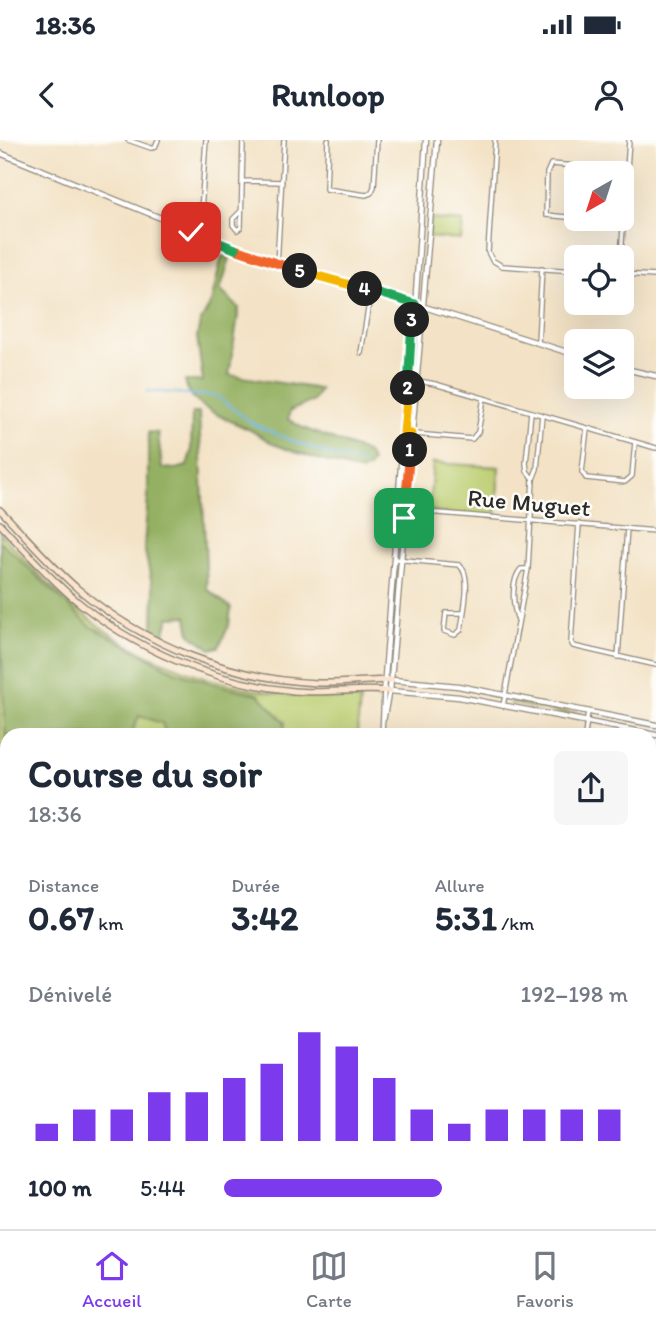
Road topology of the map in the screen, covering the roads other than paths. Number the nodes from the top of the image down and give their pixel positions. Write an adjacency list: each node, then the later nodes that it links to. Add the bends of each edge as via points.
1 (128, 140): 2 (street, via 151,148)
2 (158, 140)
3 (206, 140): 19 (street, via 201,211)
4 (243, 140): 15 (street)
5 (284, 140): 16 (street)
6 (328, 140): 7 (street, via 326,189 366,195 374,187)
7 (377, 140)
8 (426, 140): 20 (street)
9 (437, 140): 21 (street)
10 (495, 140): 25 (street, via 488,253 502,266)
11 (629, 140): 13 (street)
12 (0, 153): 19 (street)
13 (627, 161)
14 (564, 165): 18 (street, via 551,164 547,173 546,215)
15 (242, 181): 16 (street); 17 (street)
16 (282, 182): 24 (street)
17 (241, 211): 17 (street, via 233,219 237,230 241,227)
18 (564, 217)
19 (191, 232): 24 (street)
20 (419, 245): 21 (street); 22 (street)
21 (428, 245): 23 (street)
22 (418, 261): 23 (street); 30 (street)
23 (427, 262): 31 (street)
24 (277, 265): 29 (street)
25 (542, 268): 26 (street); 32 (street)
26 (564, 270)
27 (634, 275): 28 (street)
28 (656, 276)
29 (371, 290): 30 (street); 34 (street)
30 (415, 304): 31 (street); 37 (street)
31 (423, 307): 32 (street); 38 (street)
32 (538, 343): 33 (street)
33 (564, 351)
34 (361, 353)
35 (634, 371): 36 (street)
36 (656, 376)
37 (408, 379): 38 (street); 43 (street)
38 (415, 380): 39 (street); 44 (street)
39 (484, 398): 40 (street); 44 (street, via 478,432 472,439)
40 (531, 412): 41 (street); 47 (street, via 526,463)
41 (542, 415): 42 (street); 47 (street)
42 (587, 428): 45 (street); 45 (street, via 582,471 586,478 629,480)
43 (404, 433): 44 (street); 49 (street)
44 (411, 434): 50 (street)
45 (635, 442): 46 (street)
46 (656, 448)
47 (533, 479): 51 (street)
48 (0, 510): 63 (main road, via 79,590 170,647 267,677 320,683)
49 (398, 512): 50 (street, Rue Muguet); 56 (street)
50 (405, 512): 51 (street, Rue Muguet); 57 (street)
51 (532, 520): 53 (street, Rue Muguet); 58 (street)
52 (0, 524): 64 (main road, via 84,607 172,659 277,689)
53 (579, 524): 54 (street, Rue Muguet); 61 (street, via 570,642)
54 (627, 528): 55 (street, Rue Muguet); 61 (street)
55 (656, 531)
56 (395, 559): 57 (street); 63 (street)
57 (401, 559): 59 (street, via 464,568); 63 (street)
58 (528, 569): 60 (street); 60 (street, via 517,572 513,603)
59 (463, 613): 59 (street, via 446,612 443,627 447,634 461,630)
60 (519, 622): 65 (street)
61 (618, 657): 62 (street)
62 (656, 665)
63 (389, 680): 64 (street); 65 (street)
64 (387, 690): 66 (street); 70 (street)
65 (505, 695): 66 (street); 67 (street)
66 (503, 706): 68 (street)
67 (588, 711): 68 (street); 69 (street)
68 (587, 722): 71 (street); 72 (street)
69 (656, 725)
70 (383, 728)
71 (586, 728)
72 (619, 728)

